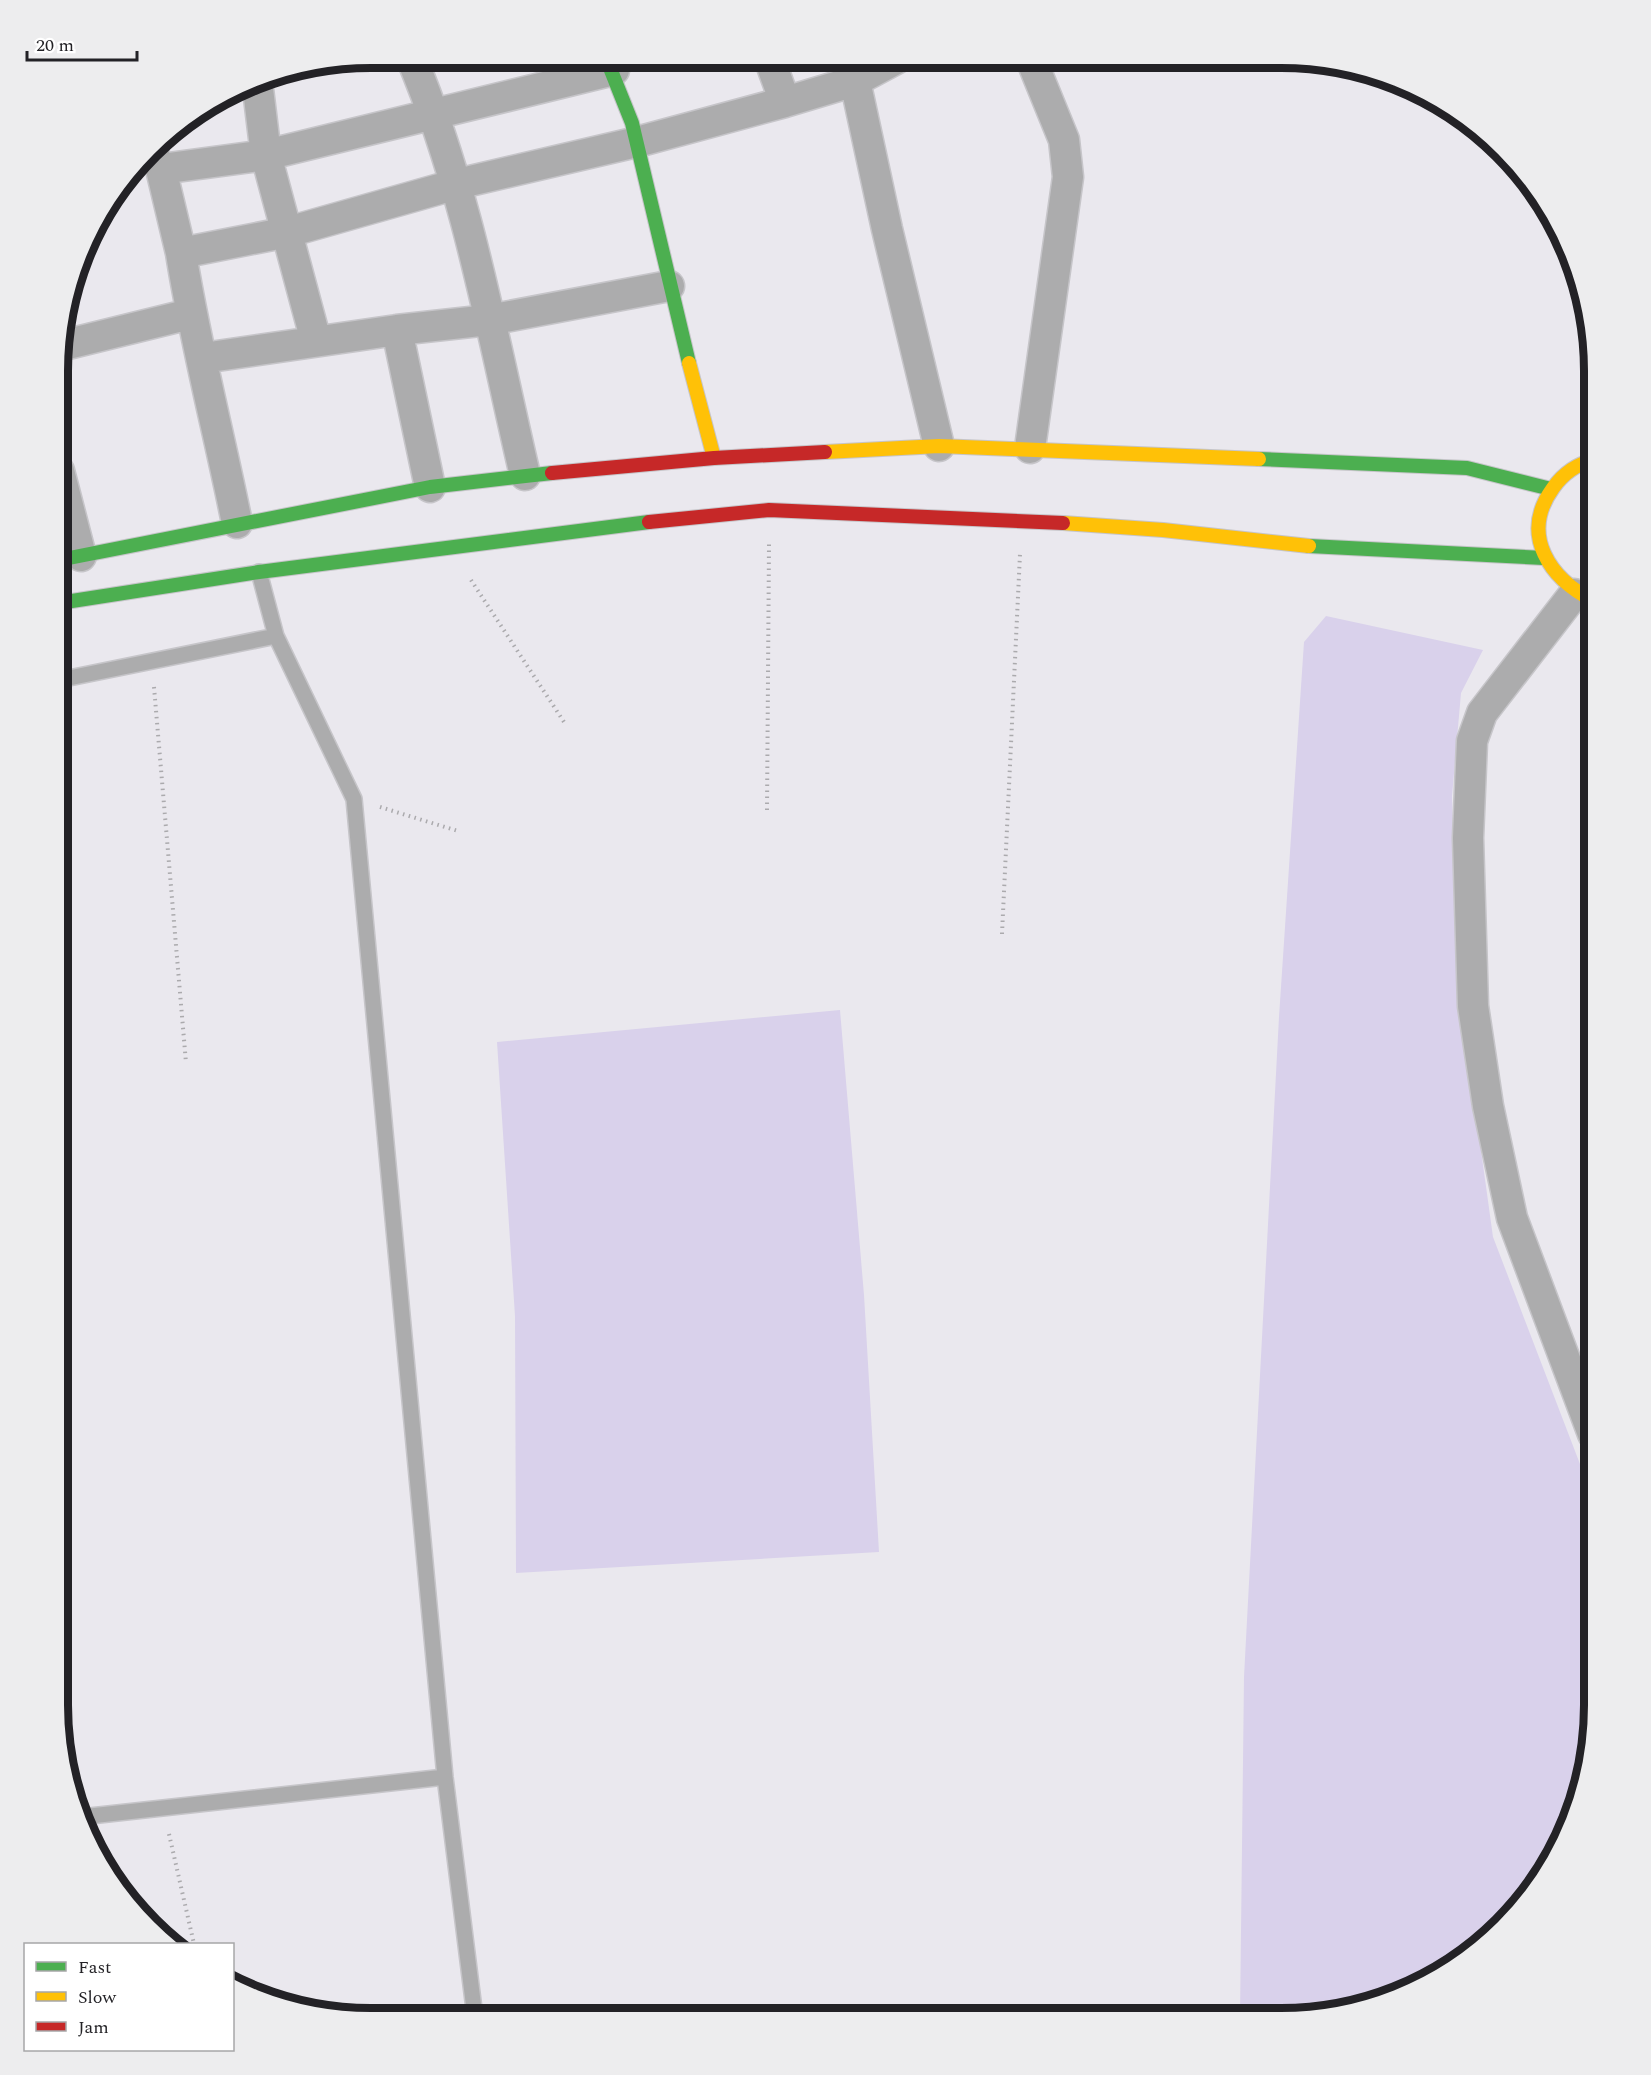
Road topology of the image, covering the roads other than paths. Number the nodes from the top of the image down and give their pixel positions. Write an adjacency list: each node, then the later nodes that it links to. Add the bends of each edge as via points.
1 (416, 68): 10 (street)
2 (595, 68): 10 (street)
3 (611, 68): 11 (main road)
4 (773, 68): 9 (street)
5 (878, 68): 7 (street)
6 (1035, 68): 25 (street, via 1064,140 1068,177)
7 (855, 81): 9 (street); 24 (street)
8 (257, 90): 12 (street)
9 (785, 102): 11 (street)
10 (434, 112): 12 (street); 14 (street)
11 (637, 142): 14 (street); 17 (main road)
12 (266, 155): 13 (street); 15 (street)
13 (156, 160): 16 (street)
14 (457, 184): 15 (street); 19 (street)
15 (288, 232): 16 (street); 21 (street)
16 (181, 253): 18 (street)
17 (669, 286): 19 (street); 26 (main road)
18 (190, 314): 22 (street); 23 (street)
19 (489, 320): 20 (street); 28 (street)
20 (397, 330): 21 (street); 29 (street)
21 (316, 341): 23 (street)
22 (69, 344)
23 (203, 358): 31 (street)
24 (939, 446): 25 (main road); 26 (main road)
25 (1030, 448): 30 (main road, via 1467,468)
26 (714, 458): 28 (main road)
27 (1584, 464): 30 (main road, via 1568,471)
28 (525, 475): 29 (main road)
29 (430, 487): 31 (main road)
30 (1551, 489): 34 (main road, via 1541,511 1538,535)
31 (237, 523): 33 (main road)
32 (68, 542): 33 (street)
33 (70, 558)
34 (1544, 558): 35 (main road, via 1332,548 1022,520 770,510); 36 (main road, via 1556,579)
35 (259, 572): 37 (main road); 38 (lane)
36 (1584, 597): 40 (street, via 1502,686 1476,727 1468,838 1473,1005 1488,1106 1512,1218)
37 (68, 602)
38 (276, 636): 39 (lane); 41 (lane, via 354,799)
39 (68, 678)
40 (1584, 1410)
41 (445, 1777): 42 (lane); 43 (lane)
42 (89, 1815)
43 (474, 2008)

